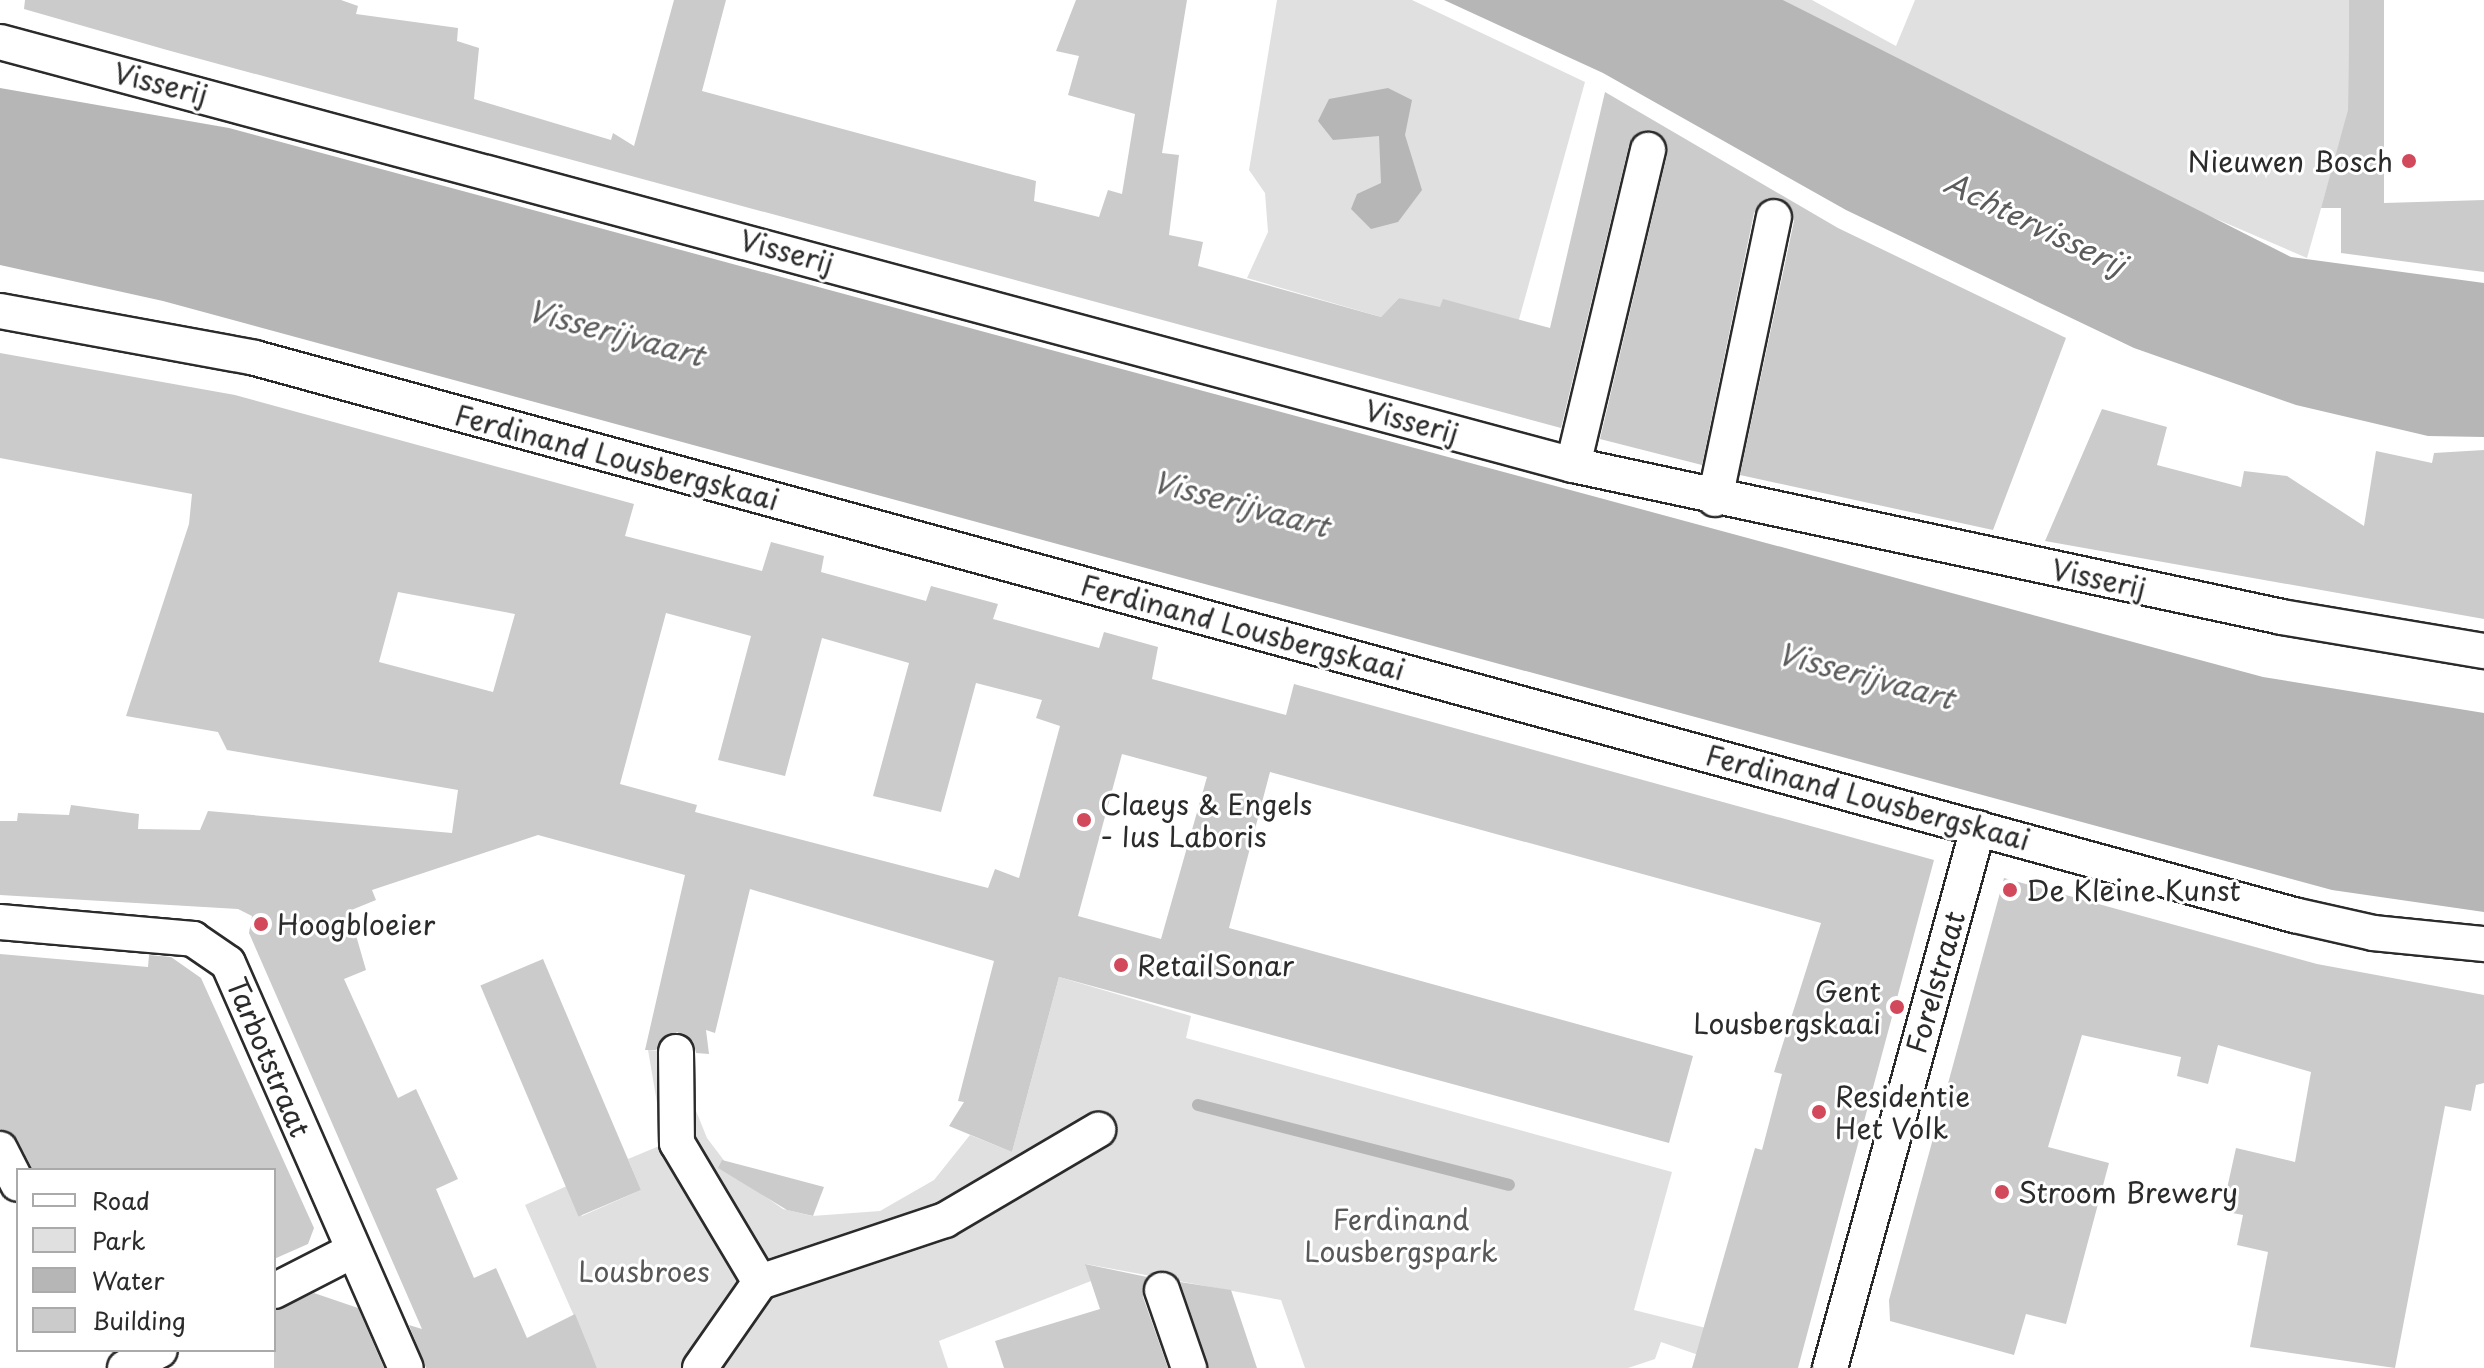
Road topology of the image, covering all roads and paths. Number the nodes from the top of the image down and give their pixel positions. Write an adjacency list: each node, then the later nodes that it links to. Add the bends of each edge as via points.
1 (0, 42): 5 (street, Visserij)
2 (1648, 150): 5 (street)
3 (1774, 217): 6 (street)
4 (0, 311): 8 (street, Ferdinand Lousbergskaai, via 255,358)
5 (1573, 465): 6 (street, Visserij)
6 (1715, 499): 7 (street, Visserij)
7 (2484, 651)
8 (1978, 828): 10 (street, Ferdinand Lousbergskaai, via 2346,927); 24 (street, Forelstraat)
9 (0, 922): 15 (street, Tarbotstraat, via 193,939 214,949 228,963)
10 (2484, 944)
11 (676, 1052): 16 (street, via 677,1143)
12 (1098, 1130): 16 (street, via 945,1220)
13 (0, 1149): 14 (street)
14 (16, 1180)
15 (352, 1251): 17 (street); 21 (street, Tarbotstraat)
16 (760, 1282): 22 (street)
17 (276, 1290)
18 (1162, 1290): 23 (street)
19 (156, 1352): 20 (street)
20 (125, 1368)
21 (406, 1368)
22 (700, 1368)
23 (1189, 1368)
24 (1830, 1368)

